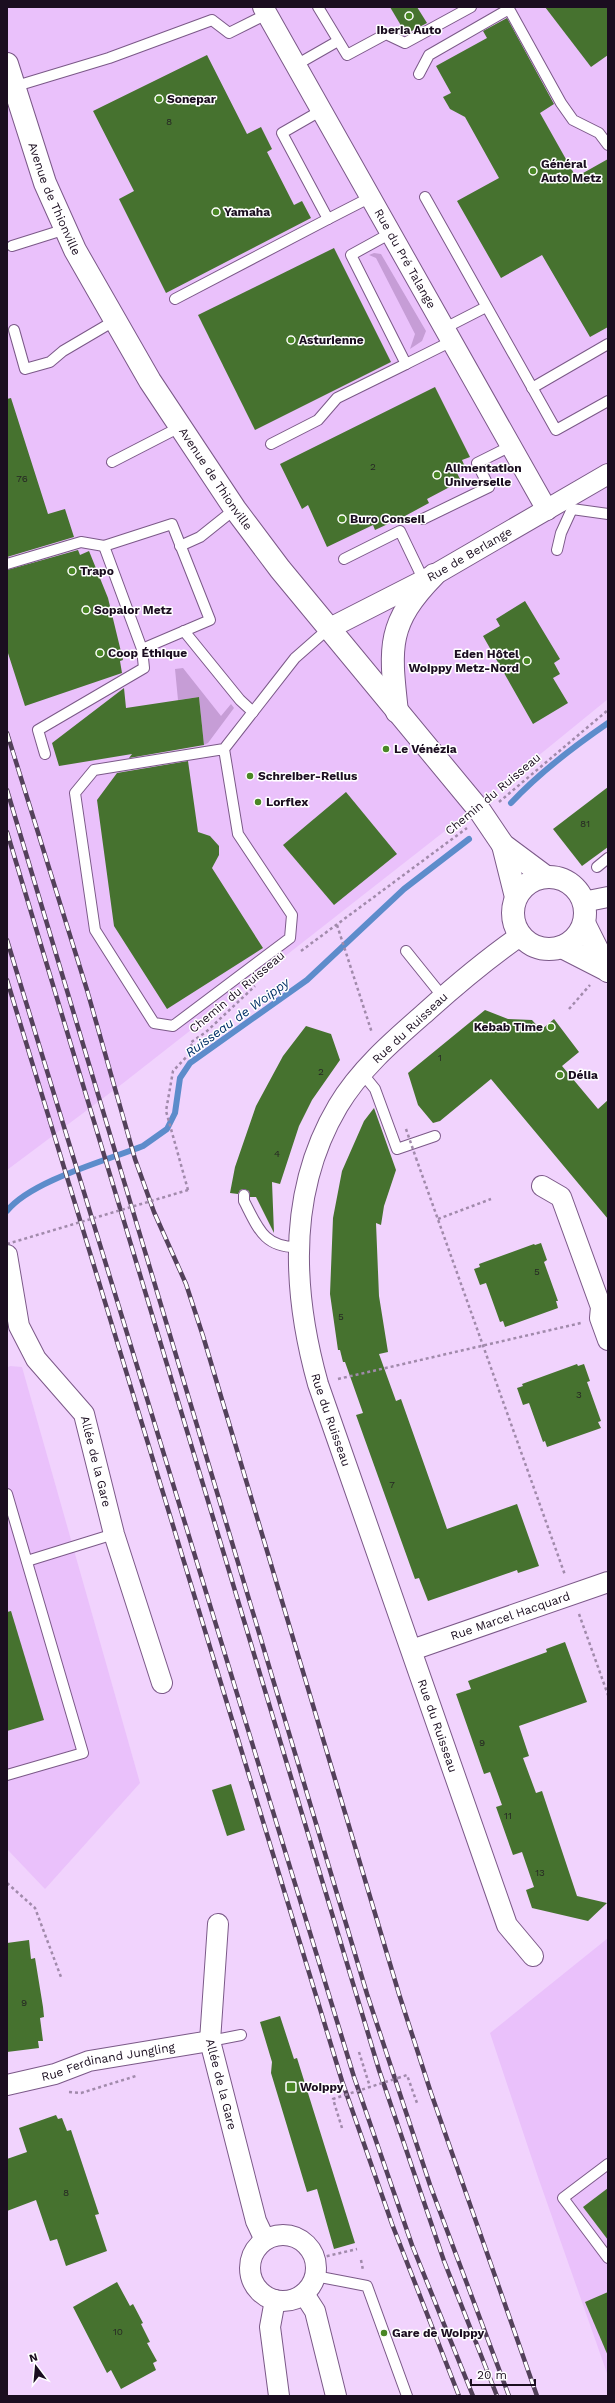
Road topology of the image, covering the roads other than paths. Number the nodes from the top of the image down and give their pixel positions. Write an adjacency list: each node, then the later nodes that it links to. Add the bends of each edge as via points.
1 (318, 7): 4 (lane)
2 (471, 7): 4 (lane, via 405,43 386,34 347,56)
3 (265, 10): 6 (street, Rue du Pré Talange); 8 (lane, via 229,33 212,20 110,58)
4 (338, 41): 6 (lane)
5 (7, 64): 8 (main road, Avenue de Thionville)
6 (296, 65): 9 (street, Rue du Pré Talange)
7 (419, 74): 10 (lane, via 429,55 509,9 561,103 574,120 599,133)
8 (13, 87): 14 (main road, Avenue de Thionville, via 45,183)
9 (322, 110): 11 (street, Rue du Pré Talange); 13 (lane, via 282,133)
10 (608, 145)
11 (371, 197): 13 (lane); 15 (street, Rue du Pré Talange)
12 (425, 197): 18 (lane)
13 (328, 220): 17 (lane)
14 (66, 229): 16 (lane); 19 (main road, Avenue de Thionville)
15 (391, 233): 21 (street, Rue du Pré Talange); 23 (lane, via 351,255)
16 (12, 246)
17 (175, 299)
18 (486, 307): 21 (lane); 24 (lane)
19 (114, 321): 20 (lane, via 63,351 50,362 25,369); 26 (main road, Avenue de Thionville)
20 (14, 330)
21 (449, 335): 23 (lane); 28 (street, Rue du Pré Talange)
22 (608, 344): 24 (lane)
23 (406, 364): 27 (lane, via 337,398 318,420)
24 (532, 388): 25 (lane, via 556,430)
25 (608, 401)
26 (180, 427): 29 (lane); 32 (main road, Avenue de Thionville)
27 (272, 444)
28 (511, 446): 33 (street, Rue du Pré Talange); 35 (lane, via 477,463 489,487)
29 (112, 462)
30 (608, 474): 31 (street, Rue de Berlange)
31 (569, 504): 33 (street, Rue de Berlange); 34 (lane); 38 (lane)
32 (235, 509): 37 (lane, via 200,537); 42 (main road, Avenue de Thionville)
33 (547, 510): 41 (street, Rue de Berlange)
34 (608, 514)
35 (423, 519)
36 (104, 546): 37 (lane, via 172,524); 40 (lane, via 81,542); 44 (lane)
37 (180, 546): 43 (lane, via 210,620)
38 (558, 550)
39 (344, 559): 41 (lane, via 400,531)
40 (7, 564)
41 (429, 578): 42 (street, Rue de Berlange); 46 (main road, via 414,596 396,627 392,664)
42 (328, 629): 45 (lane, via 295,658); 46 (main road, Avenue de Thionville)
43 (184, 631): 44 (lane); 45 (lane, via 240,700)
44 (142, 649): 48 (lane, via 144,668 38,730)
45 (253, 712): 47 (lane)
46 (397, 712): 49 (main road, Avenue de Thionville, via 484,816)
47 (224, 749): 47 (lane, via 94,770 75,793 95,930 154,1023 173,1026 290,938 292,915 238,834)
48 (44, 754)
49 (503, 845): 52 (main road, Avenue de Thionville); 53 (main road, Avenue de Thionville)
50 (608, 858): 51 (lane)
51 (597, 867)
52 (546, 877): 53 (main road, via 528,882); 55 (main road, via 561,878 578,892)
53 (516, 896): 57 (main road, via 512,913 514,925)
54 (608, 897): 55 (street)
55 (584, 902): 56 (main road)
56 (584, 924): 58 (main road, via 571,942); 60 (main road)
57 (520, 936): 58 (main road, via 541,949); 61 (street, Rue du Ruisseau)
58 (562, 947): 60 (main road)
59 (406, 951): 61 (lane)
60 (607, 970)
61 (443, 997): 62 (street, Rue du Ruisseau, via 379,1054)
62 (362, 1074): 63 (lane, via 376,1089 394,1152); 66 (street, Rue du Ruisseau, via 338,1106 317,1149 303,1195)
63 (435, 1136)
64 (542, 1186): 68 (street, via 561,1197 601,1307 600,1318)
65 (244, 1195): 66 (lane, via 244,1201 260,1232 284,1248)
66 (298, 1247): 73 (street, Rue du Ruisseau, via 301,1303 307,1345 318,1384)
67 (7, 1256): 70 (street, Allée de la Gare, via 19,1326 36,1359 84,1414)
68 (608, 1340)
69 (7, 1494): 71 (lane)
70 (114, 1534): 71 (lane); 74 (street, Allée de la Gare)
71 (27, 1561): 75 (lane, via 83,1753)
72 (608, 1582): 73 (street, Rue Marcel Hacquard)
73 (412, 1650): 77 (street, Rue du Ruisseau, via 507,1925)
74 (162, 1682)
75 (7, 1775)
76 (218, 1924): 79 (street, Allée de la Gare)
77 (533, 1956)
78 (241, 2035): 79 (lane)
79 (210, 2041): 80 (street, Rue Ferdinand Jungling, via 89,2061 55,2074); 82 (street, Allée de la Gare, via 256,2221)
80 (7, 2085)
81 (608, 2164): 83 (lane, via 563,2198)
82 (265, 2240): 84 (street, via 274,2236 292,2236 310,2249); 86 (street, via 254,2252 250,2271 258,2290)
83 (608, 2258)
84 (315, 2267): 85 (street, via 311,2286); 89 (lane, via 367,2286)
85 (304, 2294): 86 (street, via 295,2299); 88 (street, via 315,2311)
86 (275, 2300): 87 (street, via 270,2327)
87 (279, 2396)
88 (336, 2396)
89 (407, 2396)

